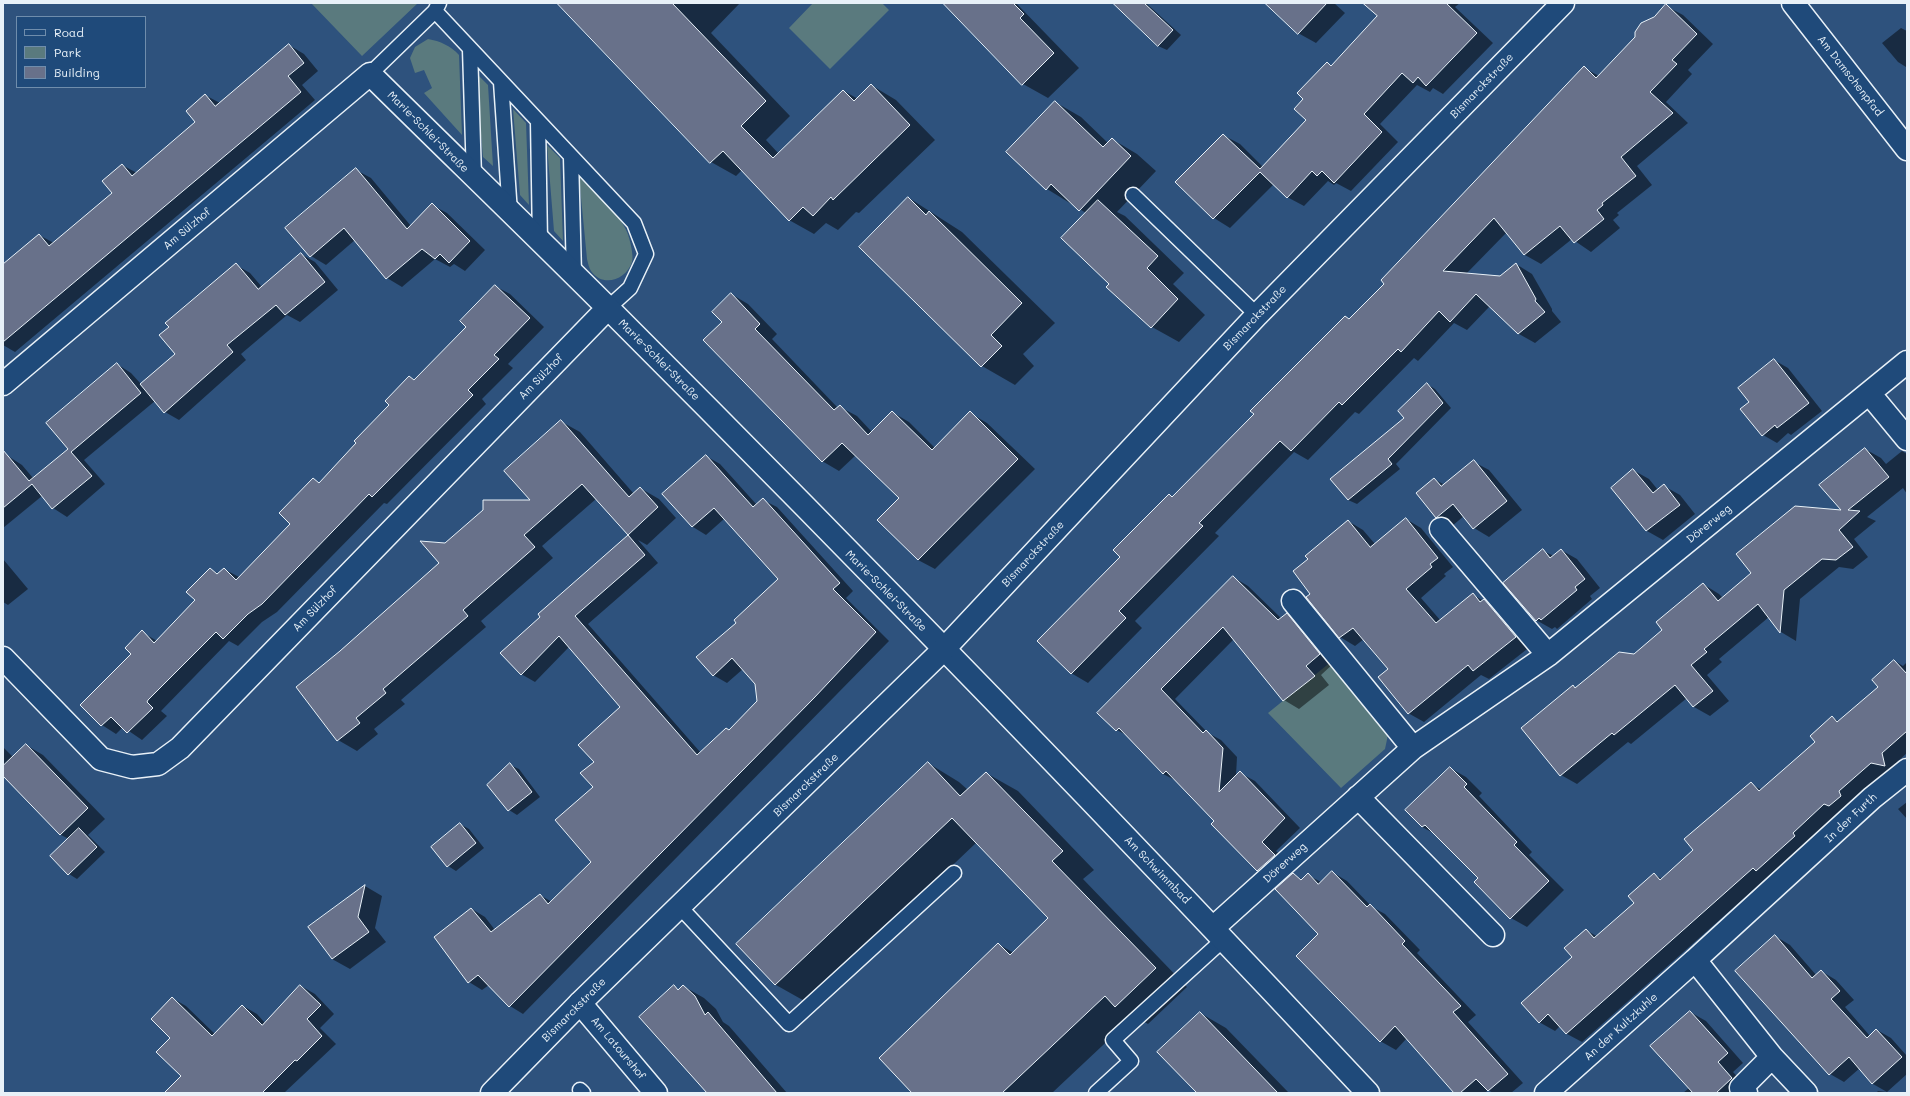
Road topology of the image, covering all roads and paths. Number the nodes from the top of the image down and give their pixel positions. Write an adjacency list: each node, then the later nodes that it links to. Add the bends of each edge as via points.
1 (1563, 3): 16 (street, Bismarckstraße)
2 (1793, 3): 8 (street, Am Damschenpfad)
3 (437, 7): 4 (lane); 5 (lane)
4 (470, 48): 6 (lane); 10 (lane)
5 (370, 74): 10 (street, Marie-Schlei-Straße); 18 (street, Am Sülzhof)
6 (501, 82): 7 (lane); 12 (lane)
7 (538, 121): 9 (lane); 13 (lane)
8 (1907, 149)
9 (571, 157): 14 (lane); 15 (lane, via 634,223 646,254 630,288)
10 (474, 177): 12 (street, Marie-Schlei-Straße)
11 (1133, 195): 16 (lane)
12 (510, 213): 13 (street, Marie-Schlei-Straße)
13 (540, 242): 14 (street, Marie-Schlei-Straße)
14 (574, 275): 15 (street, Marie-Schlei-Straße)
15 (608, 308): 23 (street, Marie-Schlei-Straße); 25 (street, Am Sülzhof, via 180,748 158,764 132,767 101,758)
16 (1257, 315): 23 (street, Bismarckstraße)
17 (1907, 362): 19 (street, Dörerweg)
18 (3, 384)
19 (1869, 393): 20 (street); 24 (street, Dörerweg)
20 (1907, 439)
21 (1441, 529): 24 (street)
22 (1293, 601): 26 (street)
23 (944, 649): 31 (street, Bismarckstraße); 32 (street, Am Schwimmbad)
24 (1548, 655): 26 (street, Dörerweg)
25 (3, 658)
26 (1413, 748): 28 (street, Dörerweg)
27 (1907, 770): 29 (street, In der Furth, via 1872,798)
28 (1358, 797): 32 (street, Dörerweg); 33 (street)
29 (1797, 869): 34 (street, An der Kultzkuhle)
30 (954, 873): 31 (lane, via 789,1024)
31 (680, 907): 35 (street, Bismarckstraße)
32 (1218, 934): 39 (lane, via 1113,1040 1131,1061); 40 (street, Am Schwimmbad)
33 (1493, 935)
34 (1695, 960): 36 (street); 41 (street, An der Kultzkuhle)
35 (580, 1003): 37 (street, Bismarckstraße); 38 (street, Am Latourshof)
36 (1772, 1057): 42 (street, via 1741,1088); 43 (street)
37 (492, 1093)
38 (656, 1093)
39 (1096, 1093)
40 (1368, 1093)
41 (1546, 1093)
42 (1746, 1093)
43 (1806, 1093)

